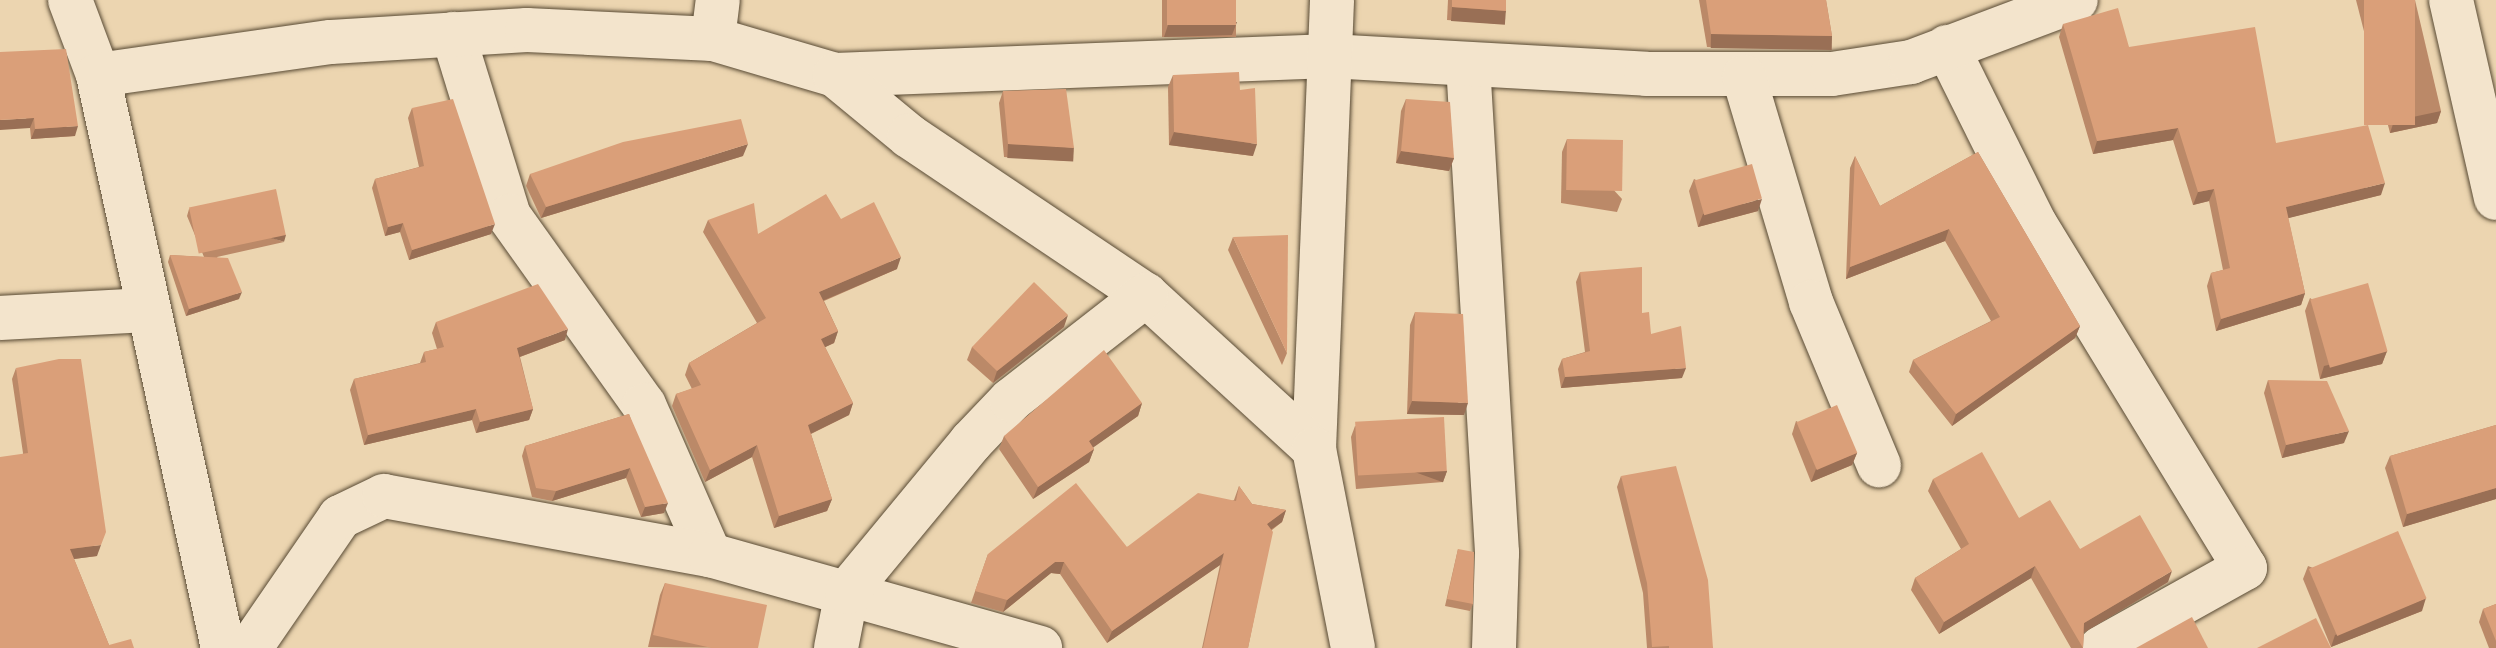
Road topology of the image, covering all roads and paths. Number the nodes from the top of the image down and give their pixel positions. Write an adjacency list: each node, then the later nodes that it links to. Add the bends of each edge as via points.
1 (70, 0): 10 (street)
2 (1332, 0): 8 (street)
3 (2076, 0): 7 (street)
4 (2451, 0): 13 (street)
5 (716, 19): 6 (street); 11 (street)
6 (453, 34): 10 (street, via 331,42); 19 (street, via 509,216 644,405)
7 (1947, 47): 12 (street, via 1896,65); 27 (street, via 2035,224 2245,568)
8 (1329, 56): 9 (street); 11 (street); 17 (street)
9 (1468, 64): 12 (street); 26 (street, via 1497,553)
10 (98, 75): 15 (street)
11 (835, 75): 14 (street, via 921,144)
12 (1744, 77): 18 (street, via 1811,302)
13 (2496, 198)
14 (1146, 295): 17 (street); 20 (street, via 1011,400)
15 (148, 310): 16 (street); 21 (street)
16 (0, 318)
17 (1314, 449): 25 (street)
18 (1879, 465)
19 (710, 555): 20 (street); 22 (street, via 384,496 340,517)
20 (847, 592): 23 (street); 24 (street, via 958,631)
21 (223, 648)
22 (250, 648)
23 (836, 648)
24 (1040, 648)
25 (1353, 648)
26 (1494, 648)
27 (2101, 648)

